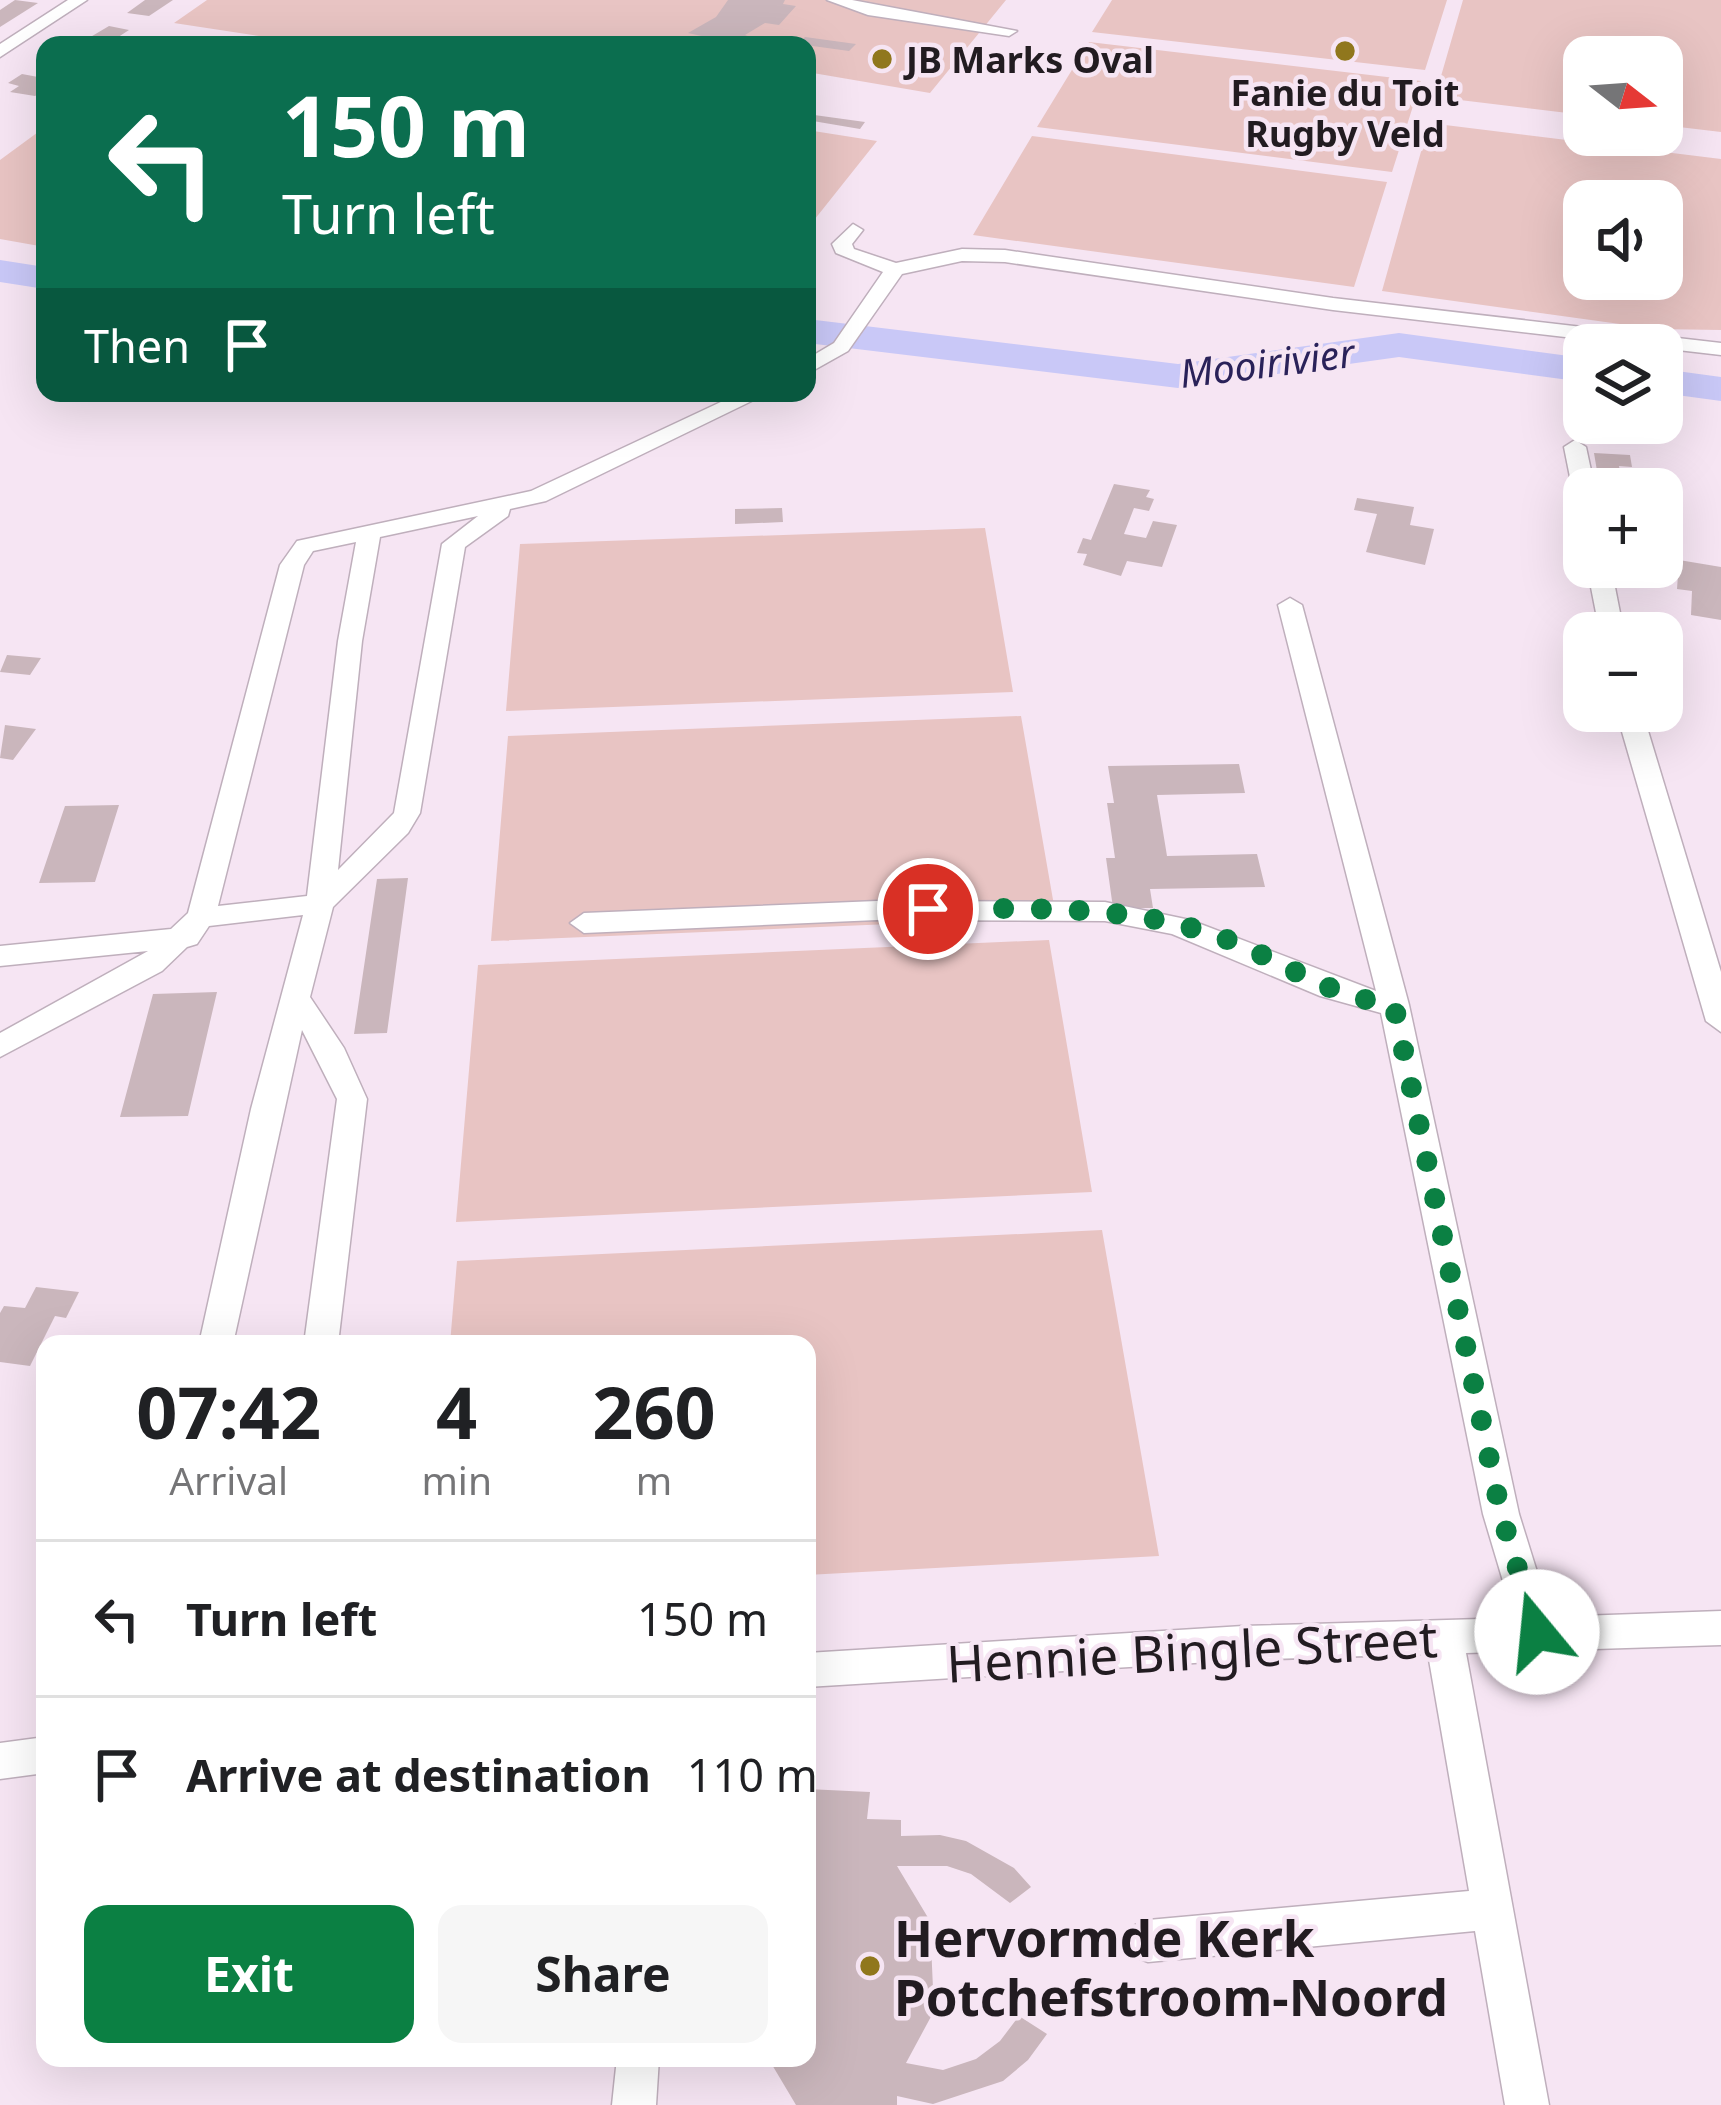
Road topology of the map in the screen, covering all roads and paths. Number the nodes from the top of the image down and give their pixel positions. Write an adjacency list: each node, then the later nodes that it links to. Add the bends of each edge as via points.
1 (79, 0): 4 (street)
2 (836, 0): 3 (street)
3 (1009, 32)
4 (0, 52)
5 (853, 230): 6 (street, via 842,244 846,253)
6 (895, 269): 7 (street, via 962,255 1005,256); 8 (street, via 841,347)
7 (1721, 349)
8 (816, 362)
9 (738, 402): 12 (street, via 582,478)
10 (1575, 447): 11 (street)
11 (1579, 468)
12 (503, 506): 13 (street); 16 (street, via 454,544 407,813)
13 (370, 530): 16 (street); 18 (street, via 320,539 292,565)
14 (1290, 605): 21 (street)
15 (1635, 732): 22 (street)
16 (320, 904): 18 (street); 20 (street)
17 (584, 923): 21 (street, via 883,909 1145,917 1220,937 1346,998)
18 (194, 927): 19 (street); 23 (street, via 152,964)
19 (0, 956)
20 (297, 1000): 24 (street); 25 (street, via 352,1099)
21 (1394, 1005): 27 (street, via 1501,1514)
22 (1721, 1021)
23 (0, 1046)
24 (218, 1335)
25 (322, 1335)
26 (1721, 1628): 27 (street, Hennie Bingle Street)
27 (1537, 1632): 28 (street, Hennie Bingle Street)
28 (1444, 1637): 29 (street, Hennie Bingle Street); 32 (street)
29 (816, 1669)
30 (36, 1756): 31 (street)
31 (0, 1761)
32 (1492, 1909): 33 (street); 36 (street)
33 (1148, 1941)
34 (637, 2067): 35 (street)
35 (634, 2105)
36 (1527, 2105)

